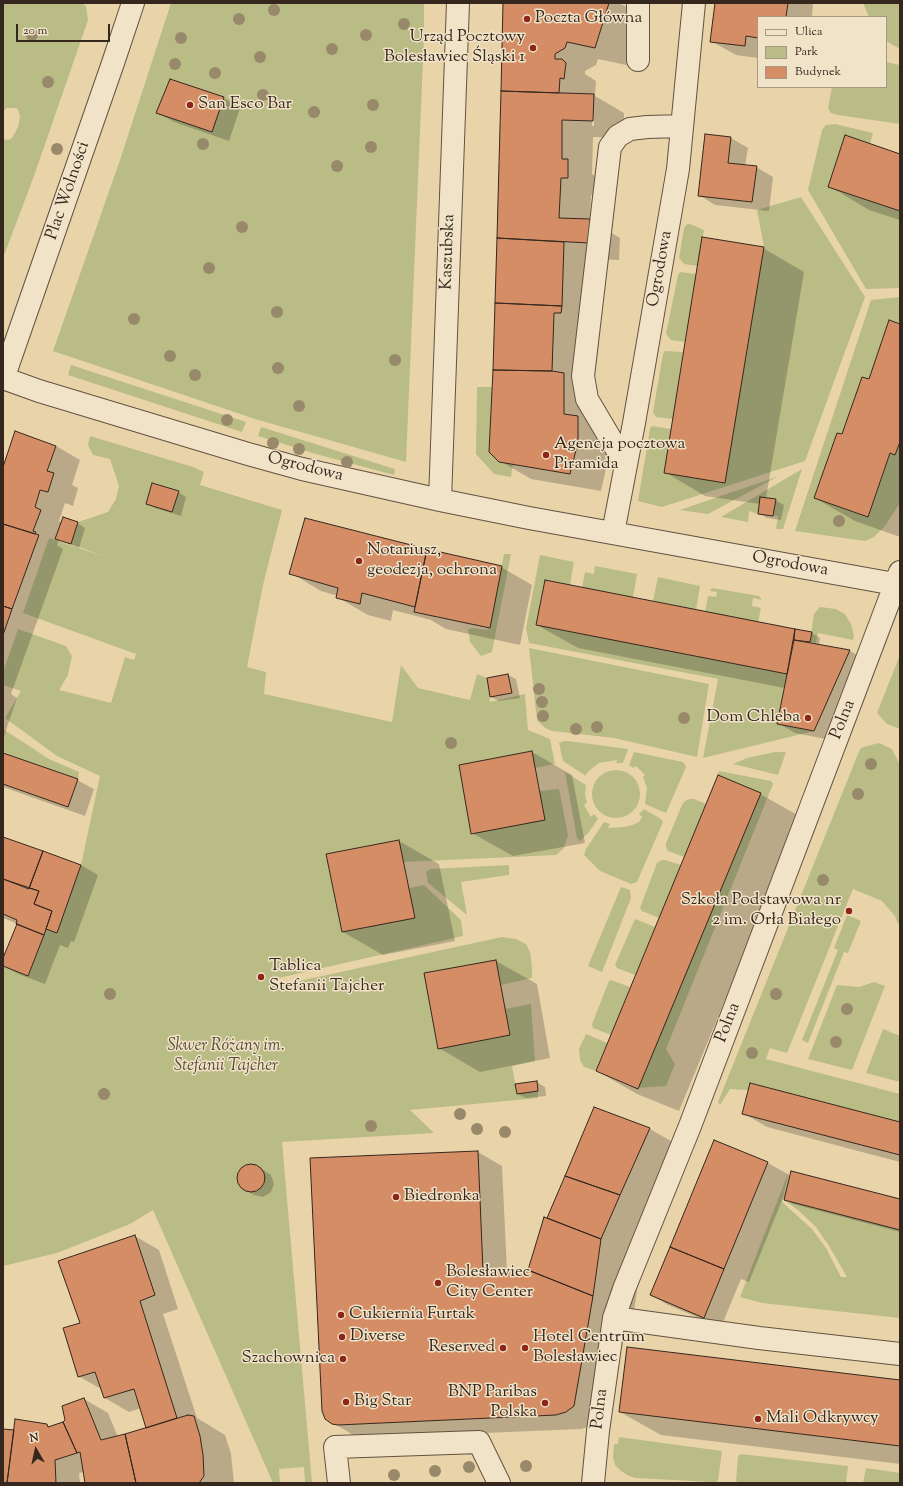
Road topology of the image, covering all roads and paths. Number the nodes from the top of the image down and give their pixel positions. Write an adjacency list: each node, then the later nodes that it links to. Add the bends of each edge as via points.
1 (133, 3): 7 (street, Plac Wolności)
2 (458, 3): 9 (street, Kaszubska)
3 (638, 3): 5 (street)
4 (694, 3): 6 (street, Ogrodowa)
5 (638, 60)
6 (682, 126): 8 (street, Ogrodowa, via 678,169); 8 (street, via 630,129 618,136 610,147 583,376 587,398)
7 (3, 379): 9 (street, Ogrodowa, via 302,469)
8 (626, 465): 10 (street, Ogrodowa)
9 (440, 500): 10 (street, Ogrodowa)
10 (613, 533): 11 (street, Ogrodowa)
11 (899, 580): 12 (street, Polna)
12 (614, 1318): 13 (street); 16 (street, Polna)
13 (900, 1354)
14 (339, 1483): 15 (street, via 335,1447 479,1442)
15 (499, 1483)
16 (593, 1483)

